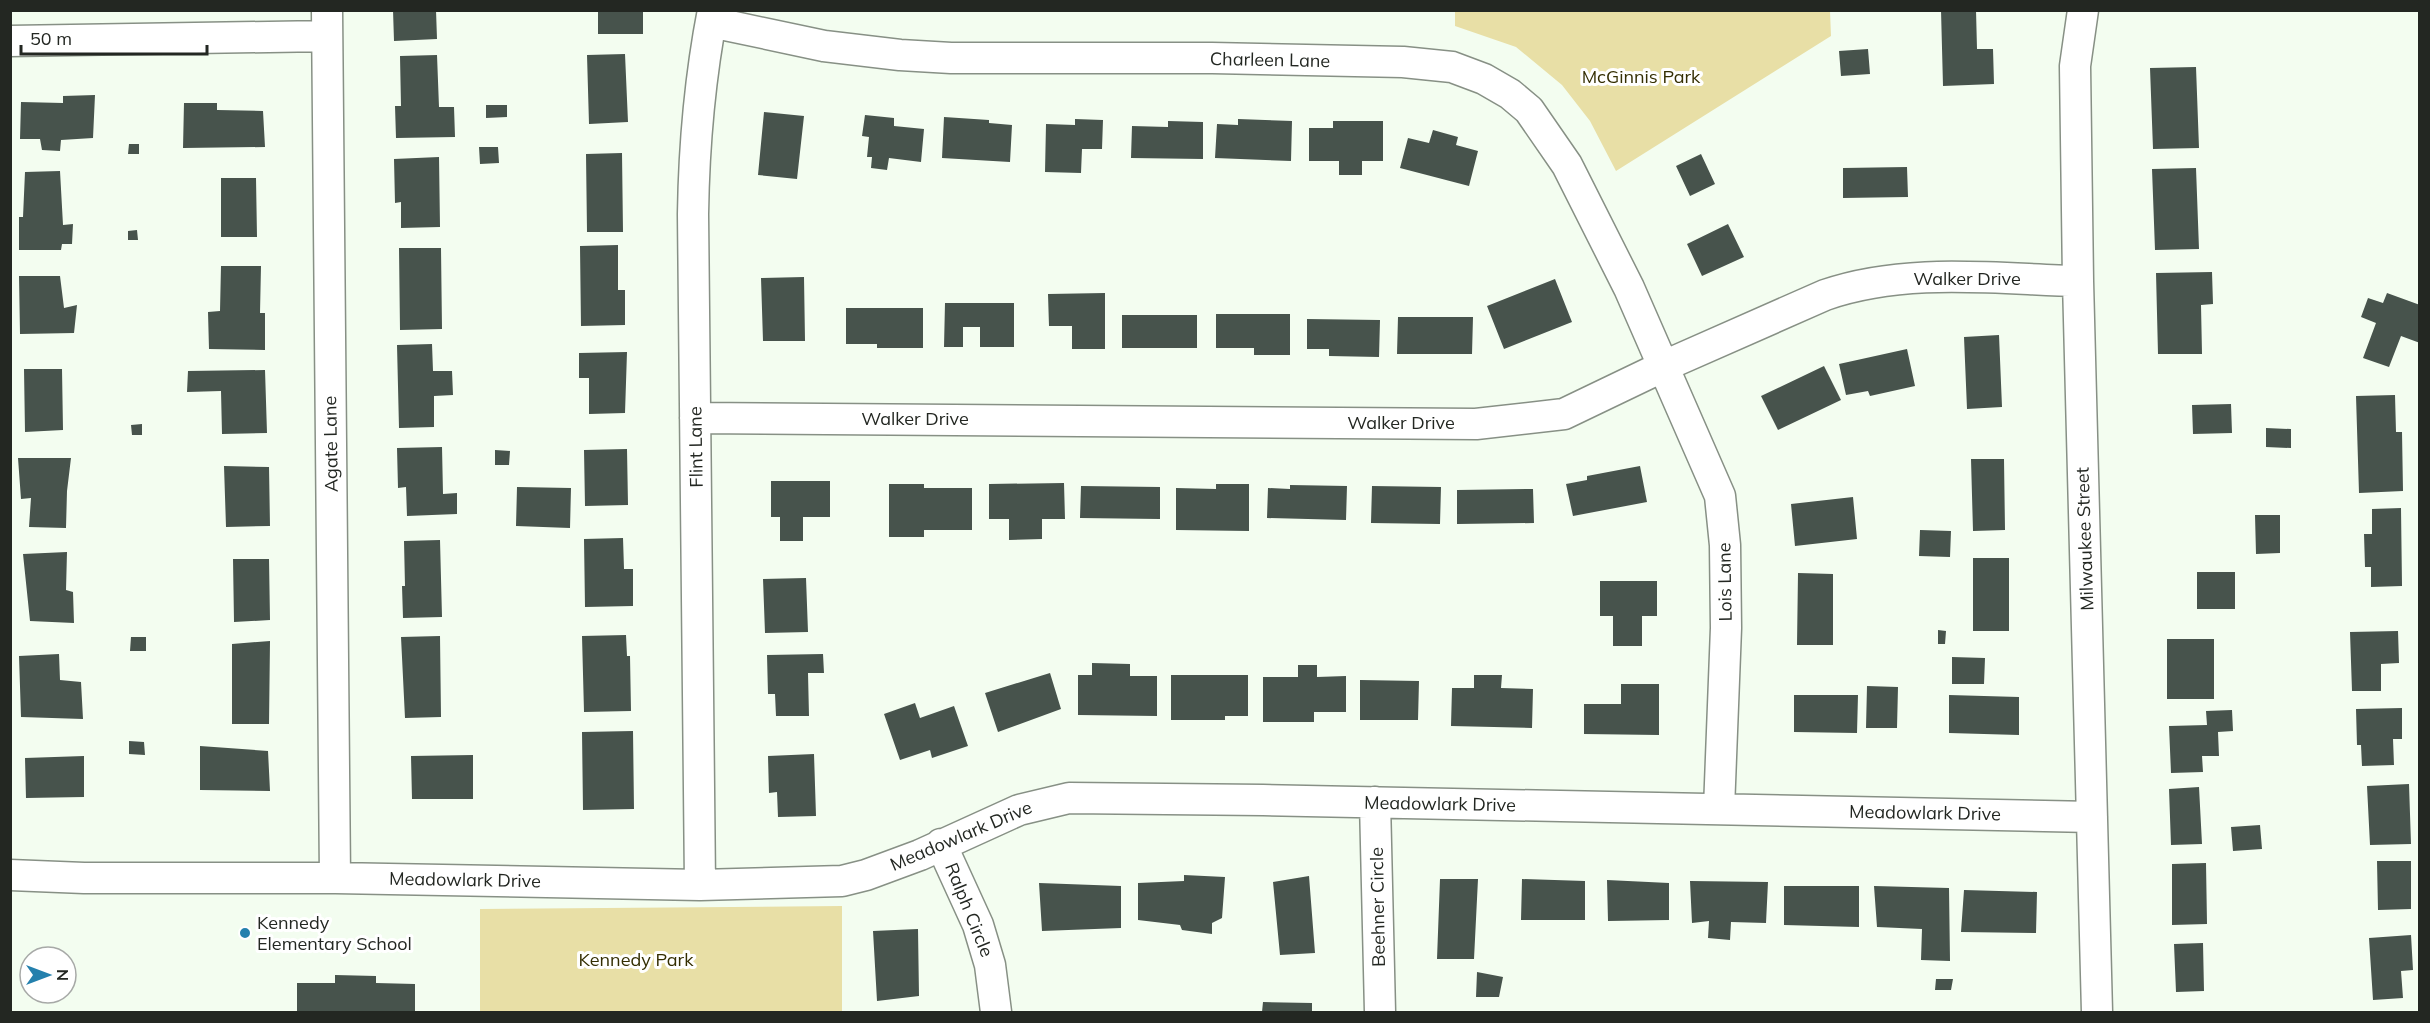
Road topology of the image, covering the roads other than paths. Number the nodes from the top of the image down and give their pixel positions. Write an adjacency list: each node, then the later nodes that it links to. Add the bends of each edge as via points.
1 (2066, 10): 6 (street, Milwaukee Street)
2 (2083, 10): 6 (street, Milwaukee Street)
3 (712, 16): 8 (street, Charleen Lane, via 824,46 900,55 1403,62 1452,67 1510,94 1529,110 1567,165); 9 (street, Flint Lane, via 694,166)
4 (327, 23): 5 (street); 15 (street, Agate Lane)
5 (10, 41)
6 (2075, 66): 7 (street, Milwaukee Street)
7 (2078, 281): 8 (street, Walker Drive, via 1919,277 1849,287); 12 (street, Milwaukee Street)
8 (1664, 366): 9 (street, Walker Drive, via 1564,414 1476,424); 11 (street, Lois Lane, via 1720,496 1726,628)
9 (696, 418): 16 (street, Flint Lane)
10 (1375, 802): 11 (street, Meadowlark Drive); 13 (street, Meadowlark Drive, via 1069,798 1019,810); 18 (street, Beehner Circle)
11 (1719, 809): 12 (street, Meadowlark Drive)
12 (2092, 818): 19 (street, Milwaukee Street)
13 (941, 844): 16 (street, Meadowlark Drive, via 842,881); 17 (street, Ralph Circle, via 978,925 990,965)
14 (10, 876): 15 (street, Meadowlark Drive)
15 (335, 878): 16 (street, Meadowlark Drive)
16 (700, 885)
17 (996, 1012)
18 (1380, 1012)
19 (2097, 1012)

